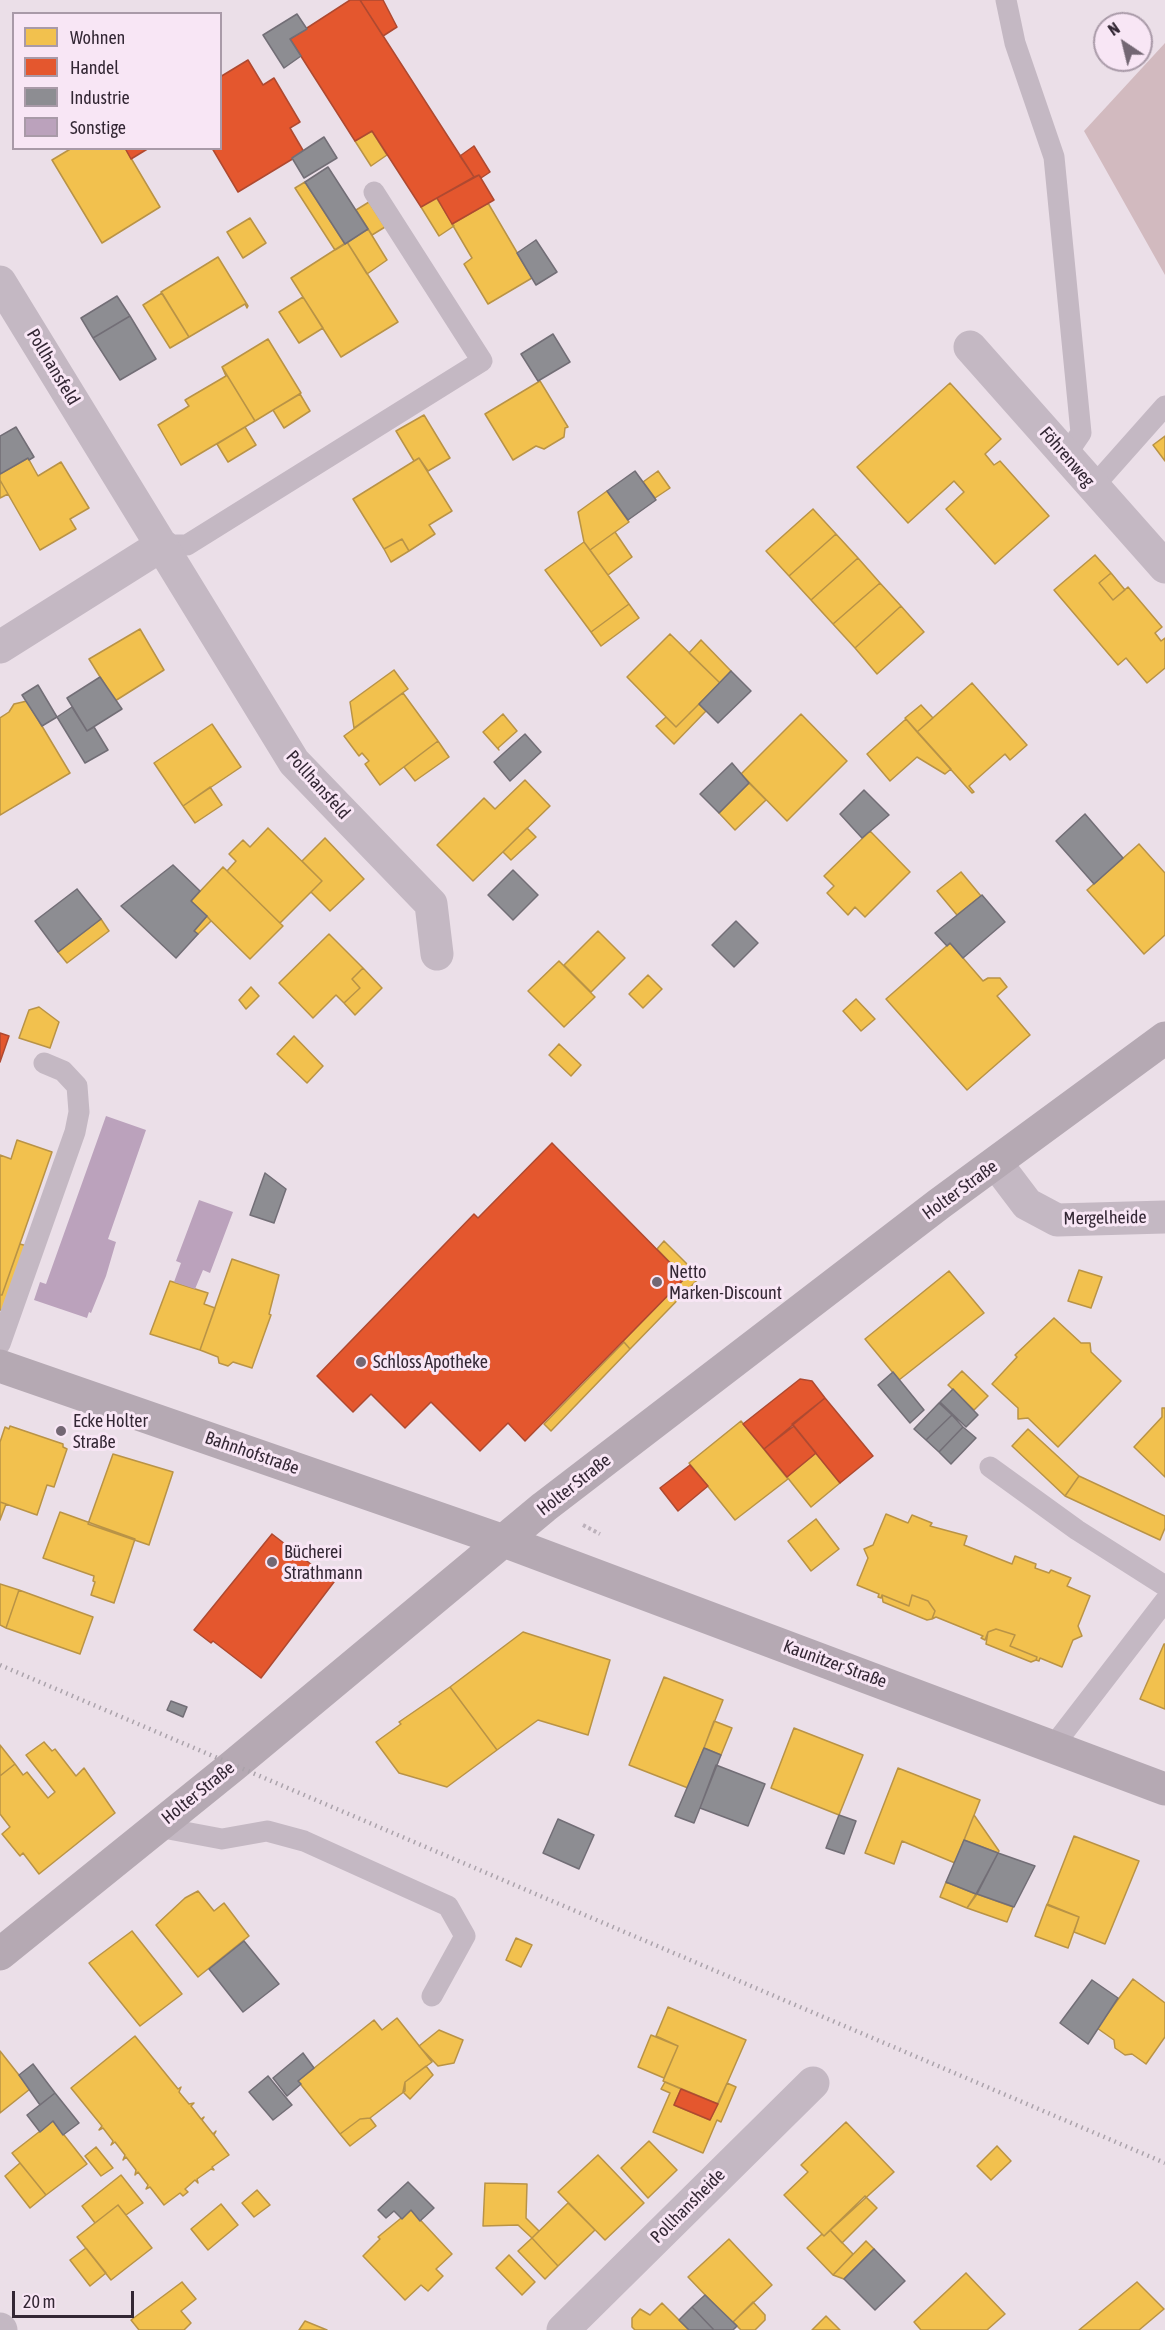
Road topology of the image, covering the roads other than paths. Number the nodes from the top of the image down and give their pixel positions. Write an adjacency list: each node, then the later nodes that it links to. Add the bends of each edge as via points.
1 (1006, 0): 6 (lane, via 1015,43 1054,158 1081,433)
2 (374, 192): 8 (lane, via 482,361 187,544)
3 (0, 282): 8 (street, Pollhansfeld)
4 (970, 347): 6 (street, Föhrenweg)
5 (1165, 406): 7 (lane)
6 (1066, 455): 7 (street, Föhrenweg)
7 (1093, 487): 9 (street, Föhrenweg)
8 (162, 545): 10 (street); 11 (street, Pollhansfeld, via 294,762 430,904)
9 (1165, 567)
10 (0, 647)
11 (437, 954)
12 (1165, 1038): 14 (street, Holter Straße)
13 (44, 1063): 16 (lane, via 63,1071 77,1086 79,1112)
14 (996, 1163): 15 (street, Mergelheide, via 1027,1204 1057,1220); 19 (street, Holter Straße)
15 (1165, 1217)
16 (0, 1344)
17 (0, 1366): 19 (street, Bahnhofstraße)
18 (990, 1467): 20 (lane, via 1077,1530)
19 (504, 1541): 22 (street, Kaunitzer Straße); 24 (street, Holter Straße)
20 (1165, 1586)
21 (1165, 1601): 22 (lane)
22 (1054, 1745): 23 (street, Kaunitzer Straße)
23 (1165, 1789)
24 (158, 1827): 25 (street, Holter Straße); 26 (lane, via 222,1839 267,1831 304,1841 448,1906 465,1936)
25 (0, 1954)
26 (432, 1996)
27 (813, 2083): 28 (street, Pollhansheide)
28 (563, 2330)

